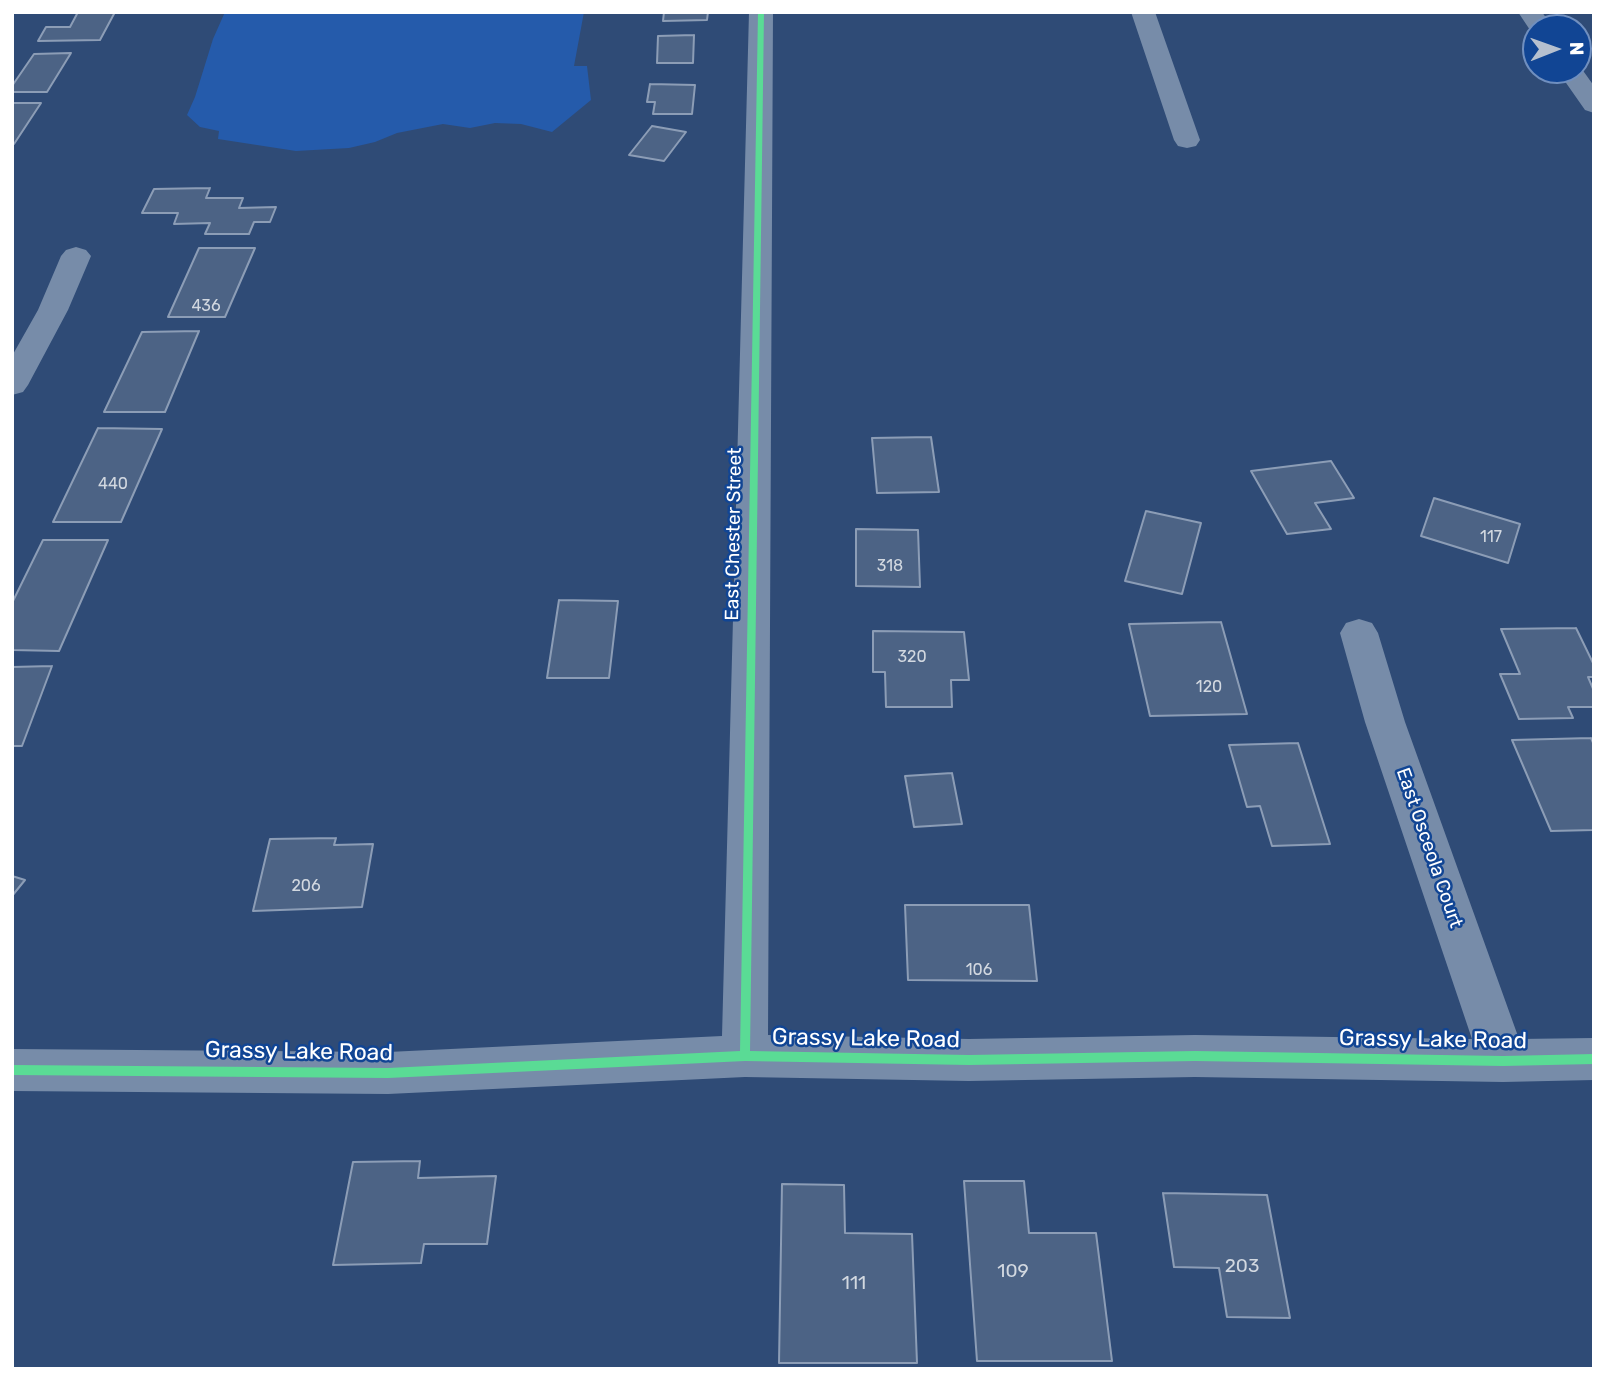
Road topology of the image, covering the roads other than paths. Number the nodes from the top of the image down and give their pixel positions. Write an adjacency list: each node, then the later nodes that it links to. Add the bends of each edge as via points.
1 (761, 12): 9 (street, East Chester Street)
2 (1143, 12): 5 (street)
3 (1580, 84): 4 (street)
4 (1594, 105)
5 (1187, 140)
6 (76, 256): 7 (street)
7 (12, 386)
8 (1359, 633): 11 (street, East Osceola Court, via 1385,722)
9 (745, 1056): 11 (street, Grassy Lake Road); 12 (street, Grassy Lake Road, via 388,1073)
10 (1594, 1059): 11 (street, Grassy Lake Road)
11 (1503, 1061)
12 (12, 1070)

